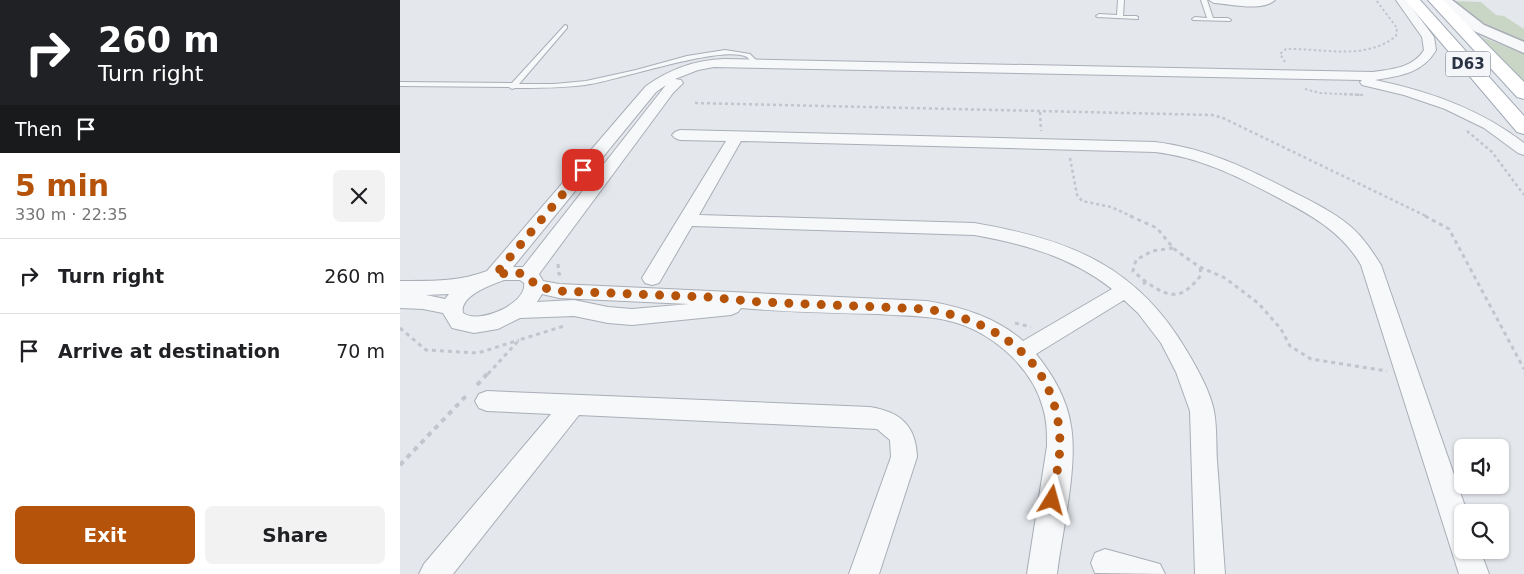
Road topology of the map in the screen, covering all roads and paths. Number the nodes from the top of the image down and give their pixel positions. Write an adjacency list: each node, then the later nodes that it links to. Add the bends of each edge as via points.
1 (1121, 0): 11 (lane)
2 (1204, 0): 14 (lane)
3 (1214, 0): 9 (street)
4 (1270, 0): 9 (street, via 1264,3)
5 (1401, 0): 20 (street, via 1428,37 1430,50 1422,62 1389,74)
6 (1412, 0): 25 (main road, D63)
7 (1435, 0): 23 (main road, D63)
8 (1444, 0): 17 (street, via 1479,28)
9 (1253, 1)
10 (1099, 16): 11 (lane)
11 (1120, 17): 12 (lane)
12 (1136, 18)
13 (1194, 19): 14 (lane)
14 (1211, 20): 15 (lane)
15 (1228, 20)
16 (566, 27): 22 (lane)
17 (1524, 48)
18 (731, 64): 19 (street); 36 (street, via 687,68 651,89); 37 (street, via 690,75 668,90)
19 (758, 64): 20 (street); 22 (lane, via 748,55 725,52 586,83)
20 (1321, 76): 30 (street, via 1379,85 1432,99 1476,118)
21 (400, 84): 22 (lane)
22 (512, 87)
23 (1524, 94)
24 (1040, 112): 28 (path)
25 (1524, 128)
26 (680, 135): 27 (street)
27 (736, 137): 28 (street); 31 (street)
28 (1041, 144): 29 (street)
29 (1067, 145): 32 (path, via 1077,195 1082,201 1111,208 1157,228); 49 (street, via 1155,147 1200,154 1228,165 1331,220 1360,246 1371,265)
30 (1524, 150)
31 (688, 220): 38 (street); 40 (street, via 996,232 1061,250)
32 (1173, 248): 34 (path); 40 (path, via 1152,251 1136,260)
33 (562, 258): 35 (path, via 557,266 559,274)
34 (1200, 267): 40 (path, via 1201,275 1193,287 1173,296); 49 (path, via 1225,278 1258,302 1290,346 1311,359)
35 (569, 276)
36 (486, 279): 37 (street, via 513,272); 39 (street, via 440,288); 43 (street, via 461,295)
37 (531, 280): 38 (street, via 559,291); 44 (street, via 534,294)
38 (648, 287): 42 (street); 45 (street)
39 (400, 288)
40 (1134, 288): 48 (street); 59 (street, via 1176,348 1187,368 1202,411)
41 (400, 301): 43 (street)
42 (760, 302): 45 (street, via 707,311); 48 (street, via 927,309 978,322)
43 (453, 308): 44 (street, via 453,315 466,325 491,323)
44 (517, 311): 45 (street, via 574,308)
45 (632, 317)
46 (400, 328): 47 (path, via 426,350 478,353)
47 (520, 340)
48 (1022, 352): 57 (street, via 1050,393 1060,444)
49 (1408, 374): 52 (street)
50 (487, 401): 51 (street)
51 (574, 404): 55 (street); 56 (street, via 870,417 890,422 903,437 904,457)
52 (1454, 515)
53 (1469, 559): 60 (street)
54 (1105, 563): 58 (street)
55 (434, 574)
56 (864, 574)
57 (1042, 574)
58 (1150, 574)
59 (1210, 574)
60 (1474, 574)

